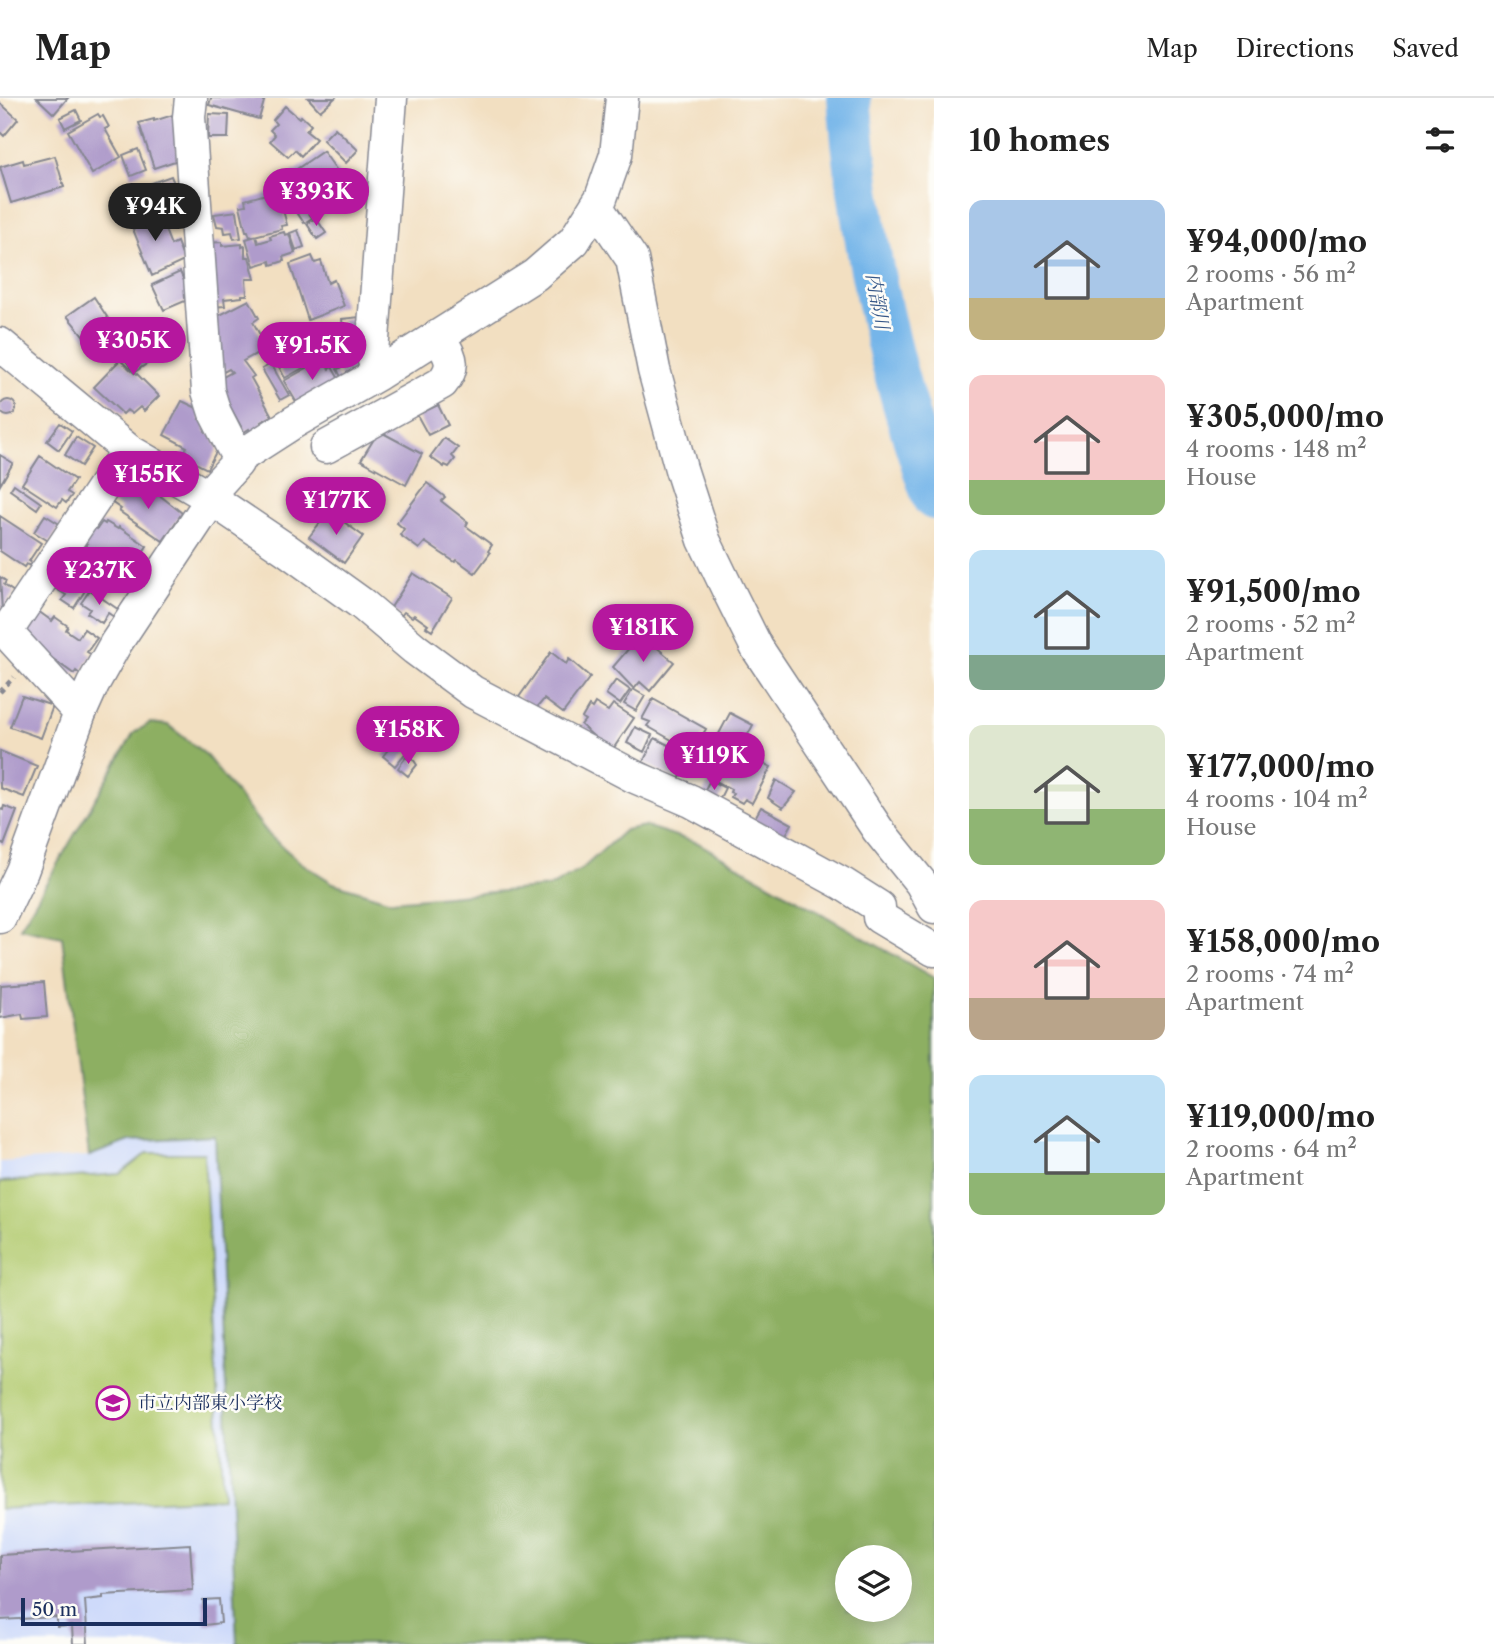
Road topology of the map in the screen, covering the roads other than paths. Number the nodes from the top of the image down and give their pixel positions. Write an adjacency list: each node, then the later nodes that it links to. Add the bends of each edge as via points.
1 (191, 98): 10 (street, via 208,391)
2 (391, 98): 7 (street, via 372,353)
3 (622, 98): 4 (street, via 616,155)
4 (596, 206): 5 (street, via 574,241 535,275); 13 (street, via 632,259 654,370 681,469 704,540 728,590 757,648)
5 (439, 336): 7 (street); 8 (street, via 452,361 451,372 442,383)
6 (0, 344): 9 (street)
7 (378, 374): 10 (street)
8 (326, 447)
9 (128, 450): 11 (street); 12 (street, via 6,632)
10 (238, 458): 11 (street)
11 (207, 496): 12 (street, via 205,509 116,643); 15 (street, via 362,604 473,692 635,778 691,801 843,884 879,907 879,917)
12 (80, 713): 14 (street, via 22,871)
13 (934, 907)
14 (0, 917)
15 (934, 950)

